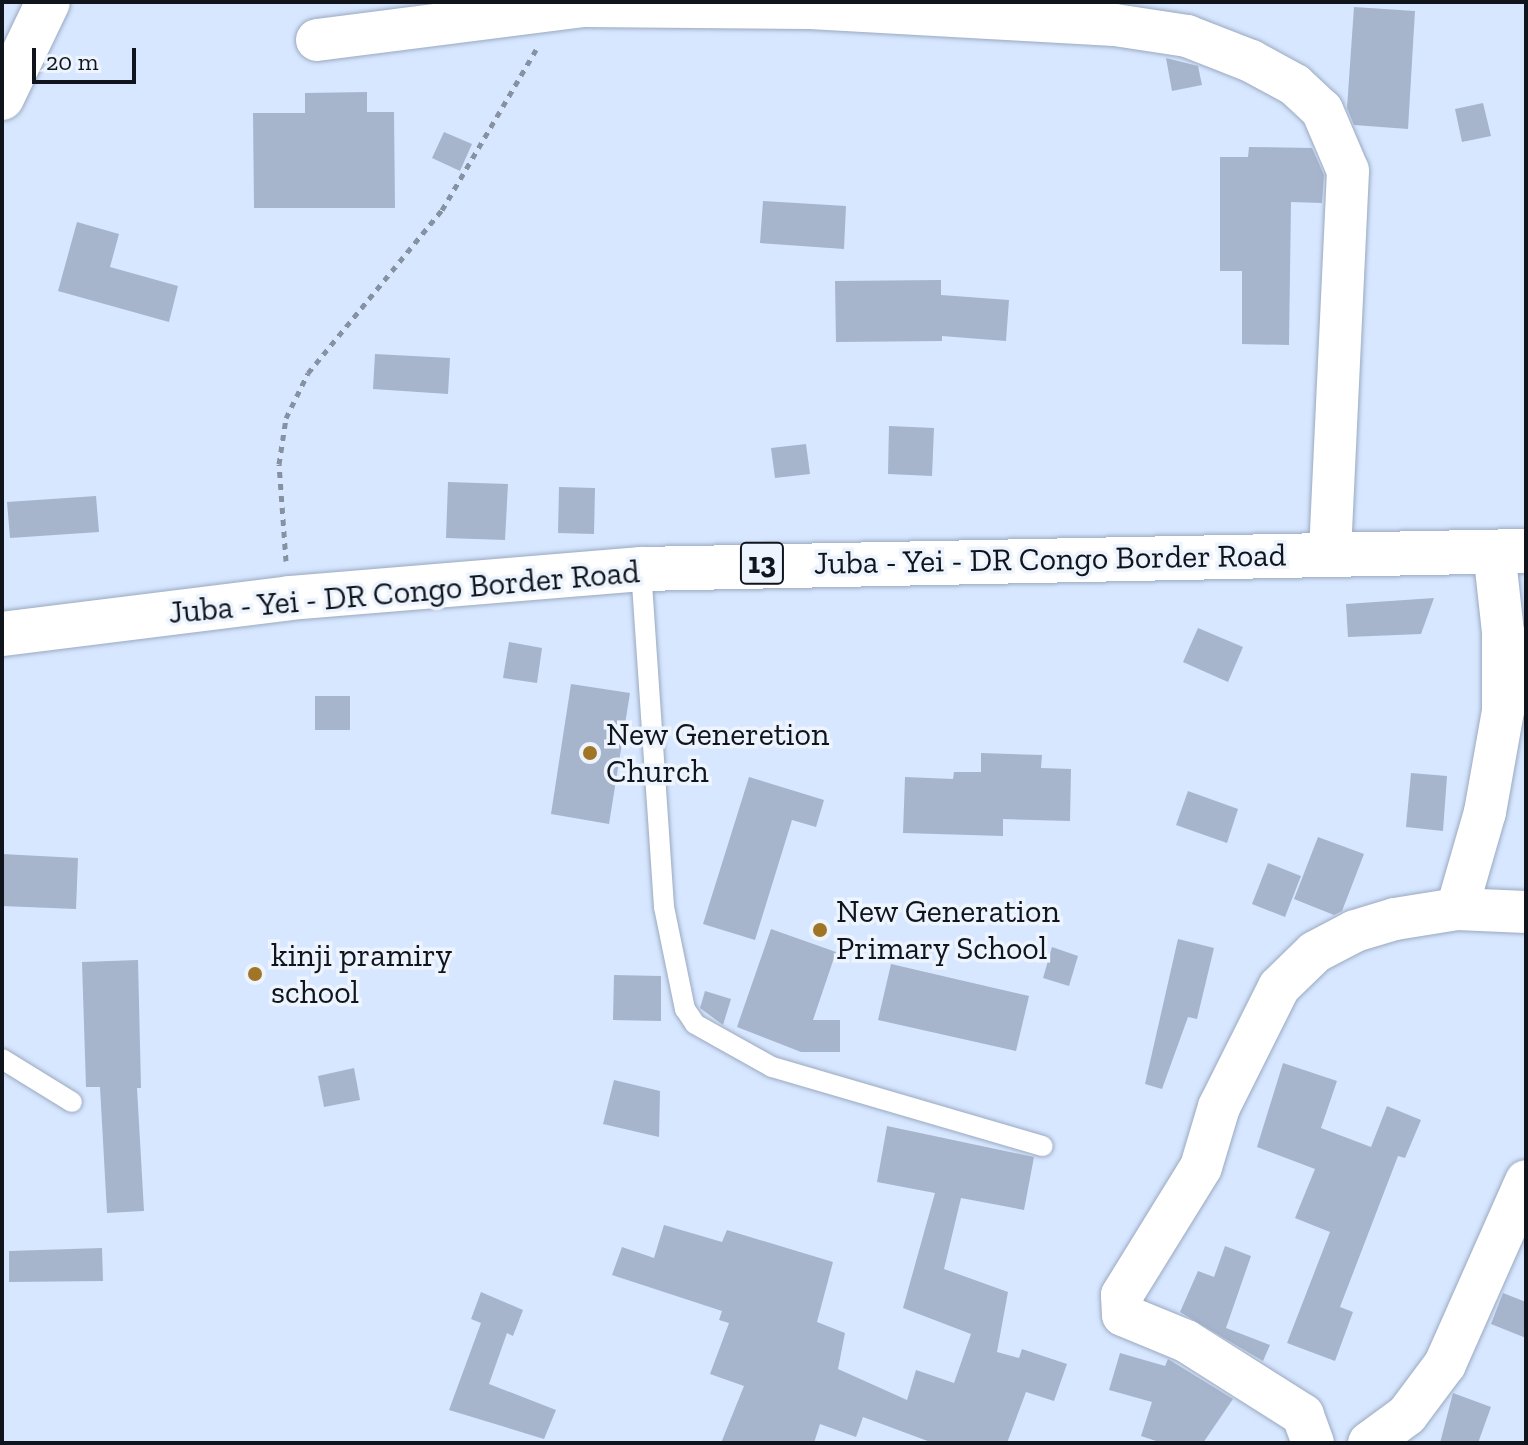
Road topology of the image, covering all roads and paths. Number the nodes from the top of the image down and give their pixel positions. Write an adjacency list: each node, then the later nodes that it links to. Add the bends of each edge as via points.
1 (46, 3): 4 (main road)
2 (584, 6): 3 (street); 6 (street, via 964,13 1115,25 1187,36 1295,85 1322,110 1348,171); 8 (path, via 527,60 442,210 308,373 286,418 279,464)
3 (317, 40)
4 (2, 98)
5 (1510, 551): 6 (main road, Juba - Yei - DR Congo Border Road / 13); 10 (street, via 1503,711 1485,812)
6 (1330, 555): 7 (main road, Juba - Yei - DR Congo Border Road / 13)
7 (641, 569): 8 (main road, Juba - Yei - DR Congo Border Road / 13); 14 (lane, via 664,907 685,1009 695,1024 772,1067)
8 (289, 598): 9 (main road, Juba - Yei - DR Congo Border Road / 13)
9 (2, 634)
10 (1457, 909): 11 (street); 16 (street, via 1355,931 1315,952 1279,987 1219,1107 1201,1167 1122,1295 1123,1315 1186,1341 1303,1415)
11 (1526, 912)
12 (2, 1059): 13 (lane)
13 (72, 1102)
14 (1043, 1146)
15 (1526, 1181): 17 (street, via 1445,1364 1407,1415)
16 (1313, 1443)
17 (1369, 1443)

